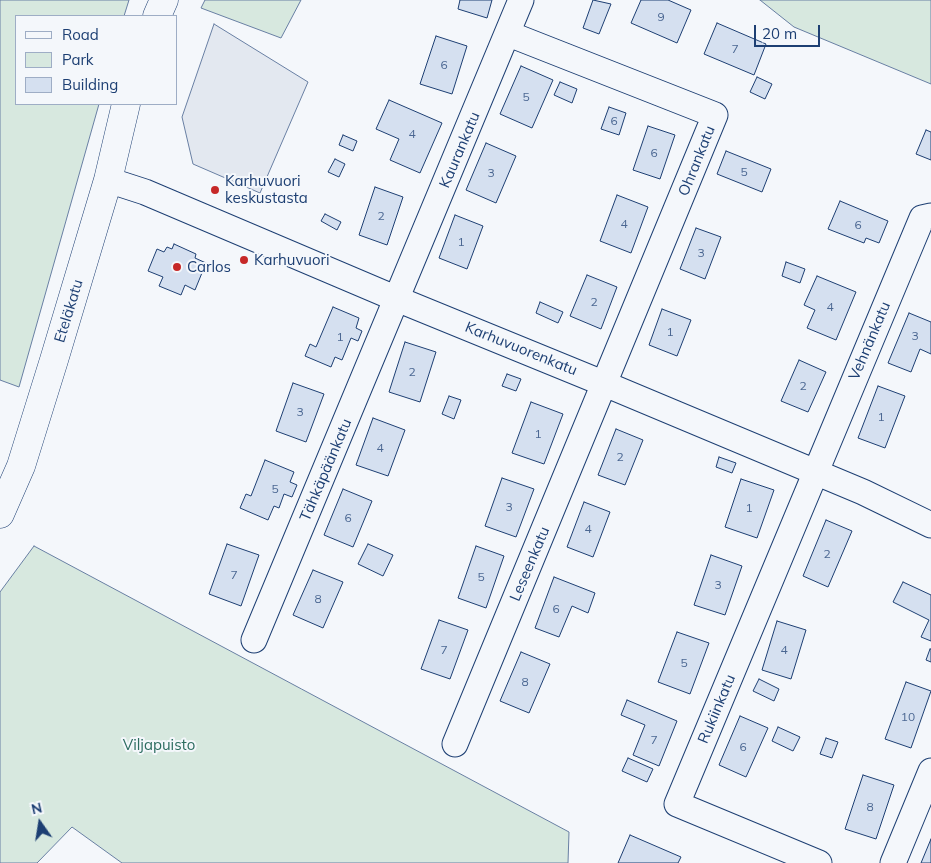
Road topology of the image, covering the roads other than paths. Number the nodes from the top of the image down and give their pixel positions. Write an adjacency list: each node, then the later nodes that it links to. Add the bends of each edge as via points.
1 (164, 0): 3 (main road)
2 (521, 0): 4 (street, Kaurankatu)
3 (157, 15)
4 (509, 34): 8 (street, Kaurankatu); 9 (street, Ohrankatu, via 715,115)
5 (126, 105): 6 (main road, Eteläkatu)
6 (108, 180): 8 (street, Karhuvuorenkatu, via 145,192); 11 (main road, Eteläkatu, via 21,466)
7 (931, 216): 10 (street, Vehnänkatu, via 922,218)
8 (397, 299): 9 (street, Karhuvuorenkatu); 13 (street, Tähkäpäänkatu)
9 (605, 384): 10 (street, Karhuvuorenkatu); 14 (street, Leseenkatu)
10 (816, 472): 12 (street, Karhuvuorenkatu); 16 (street, Rukiinkatu, via 677,804)
11 (0, 514)
12 (931, 525)
13 (254, 640)
14 (455, 744)
15 (931, 772): 17 (street)
16 (819, 863)
17 (893, 863)

